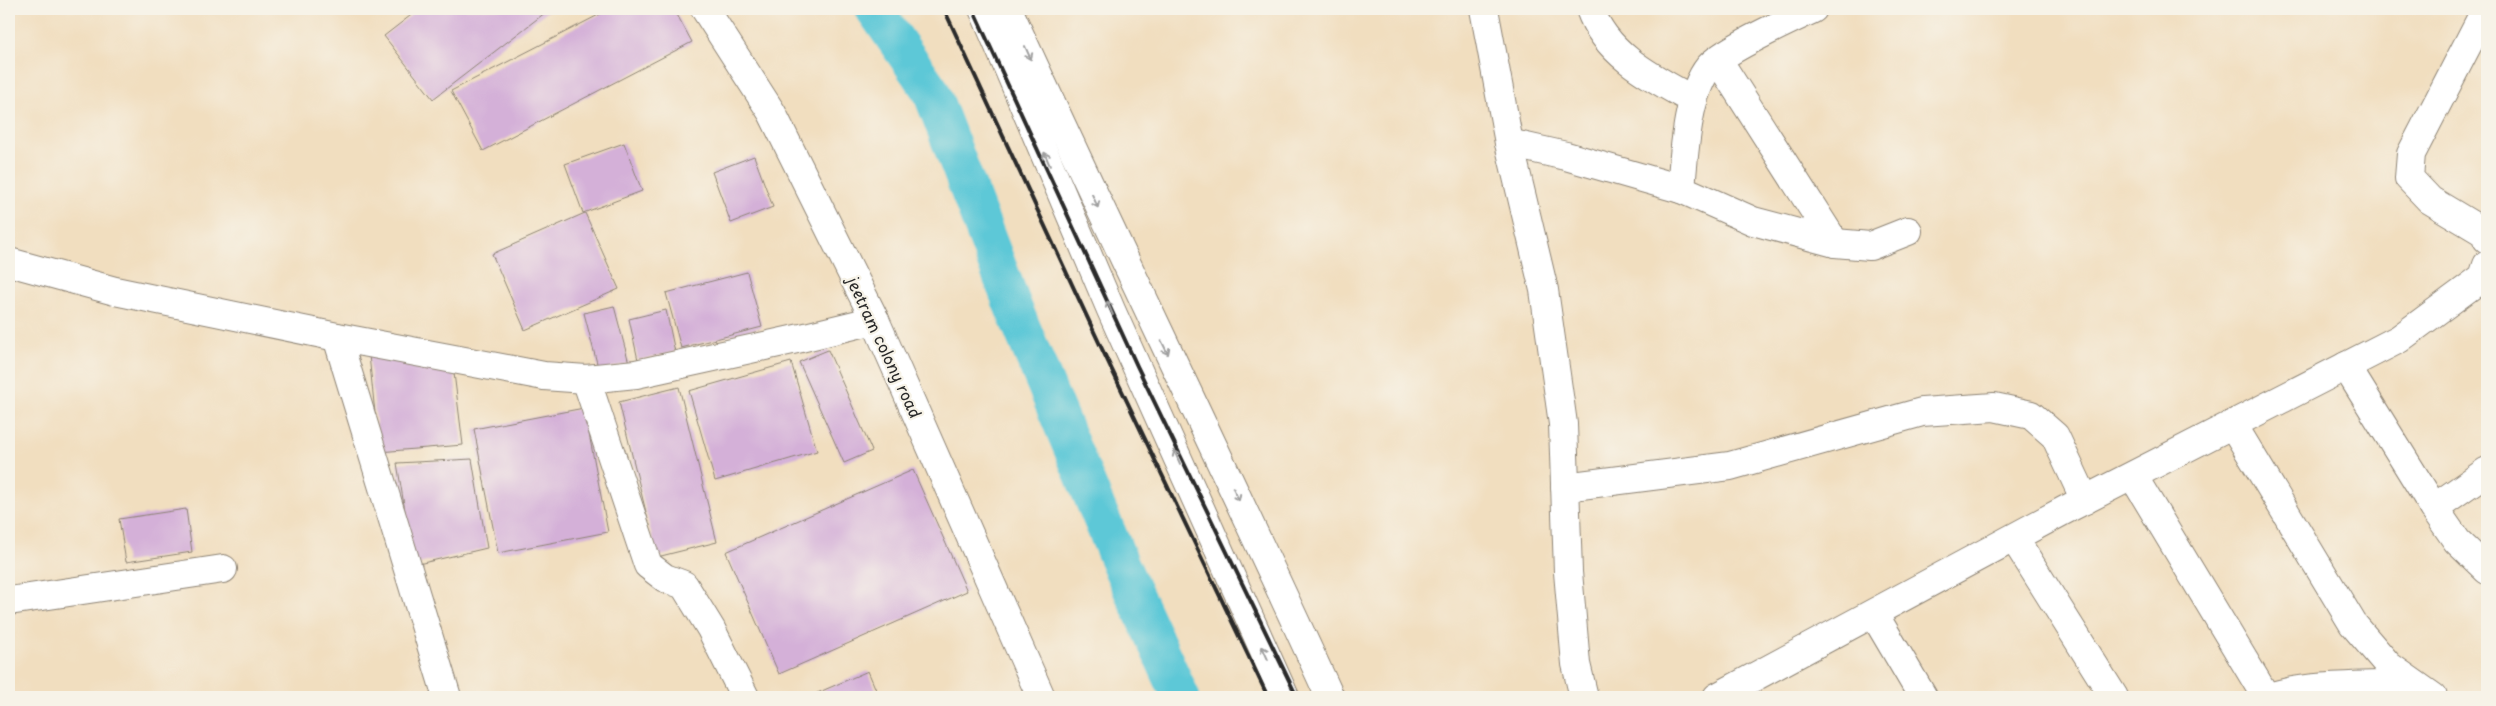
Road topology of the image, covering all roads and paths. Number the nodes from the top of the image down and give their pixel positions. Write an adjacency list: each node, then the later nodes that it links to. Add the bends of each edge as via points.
1 (705, 9): 17 (street, jeetram colony road, via 772,113)
2 (983, 9): 36 (street, one-way to 2, via 1111,310)
3 (1008, 9): 37 (street, one-way to 37, via 1101,214)
4 (1484, 9): 10 (street)
5 (1590, 9): 9 (street, via 1613,47 1647,75)
6 (1813, 9): 8 (street)
7 (2486, 9): 13 (street, via 2411,154 2408,178 2430,200 2485,233)
8 (1718, 60): 9 (street, via 1709,67); 14 (street)
9 (1692, 100): 11 (street)
10 (1508, 142): 11 (street); 24 (street, via 1544,290 1563,424)
11 (1681, 189): 14 (street, via 1753,221)
12 (1908, 231): 14 (street, via 1870,246)
13 (2487, 238)
14 (1835, 243)
15 (9, 262): 18 (street, via 116,291)
16 (2487, 265): 19 (street, via 2483,277 2398,339)
17 (874, 320): 20 (street, via 636,374); 35 (street, jeetram colony road)
18 (337, 337): 20 (street, via 544,376); 33 (street)
19 (2346, 366): 21 (street); 26 (street)
20 (586, 379): 34 (street, via 648,565 665,578 684,585)
21 (2233, 425): 23 (street); 32 (street, via 2353,624 2389,666)
22 (2487, 471): 26 (street)
23 (2132, 476): 25 (street); 42 (street)
24 (1565, 487): 25 (street, via 1730,466 1922,412 1994,407 2030,415 2055,436); 38 (street, via 1576,664)
25 (2085, 500): 27 (street)
26 (2434, 508): 29 (street, via 2457,542)
27 (2014, 538): 31 (street); 41 (street)
28 (223, 569): 30 (street)
29 (2487, 570)
30 (9, 601)
31 (1874, 614): 39 (street); 40 (street)
32 (2423, 690): 43 (street, via 2316,689)
33 (447, 697)
34 (744, 697)
35 (1041, 697)
36 (1285, 697)
37 (1330, 697)
38 (1584, 697)
39 (1717, 697)
40 (1923, 697)
41 (2114, 697)
42 (2266, 697)
43 (2270, 697)

